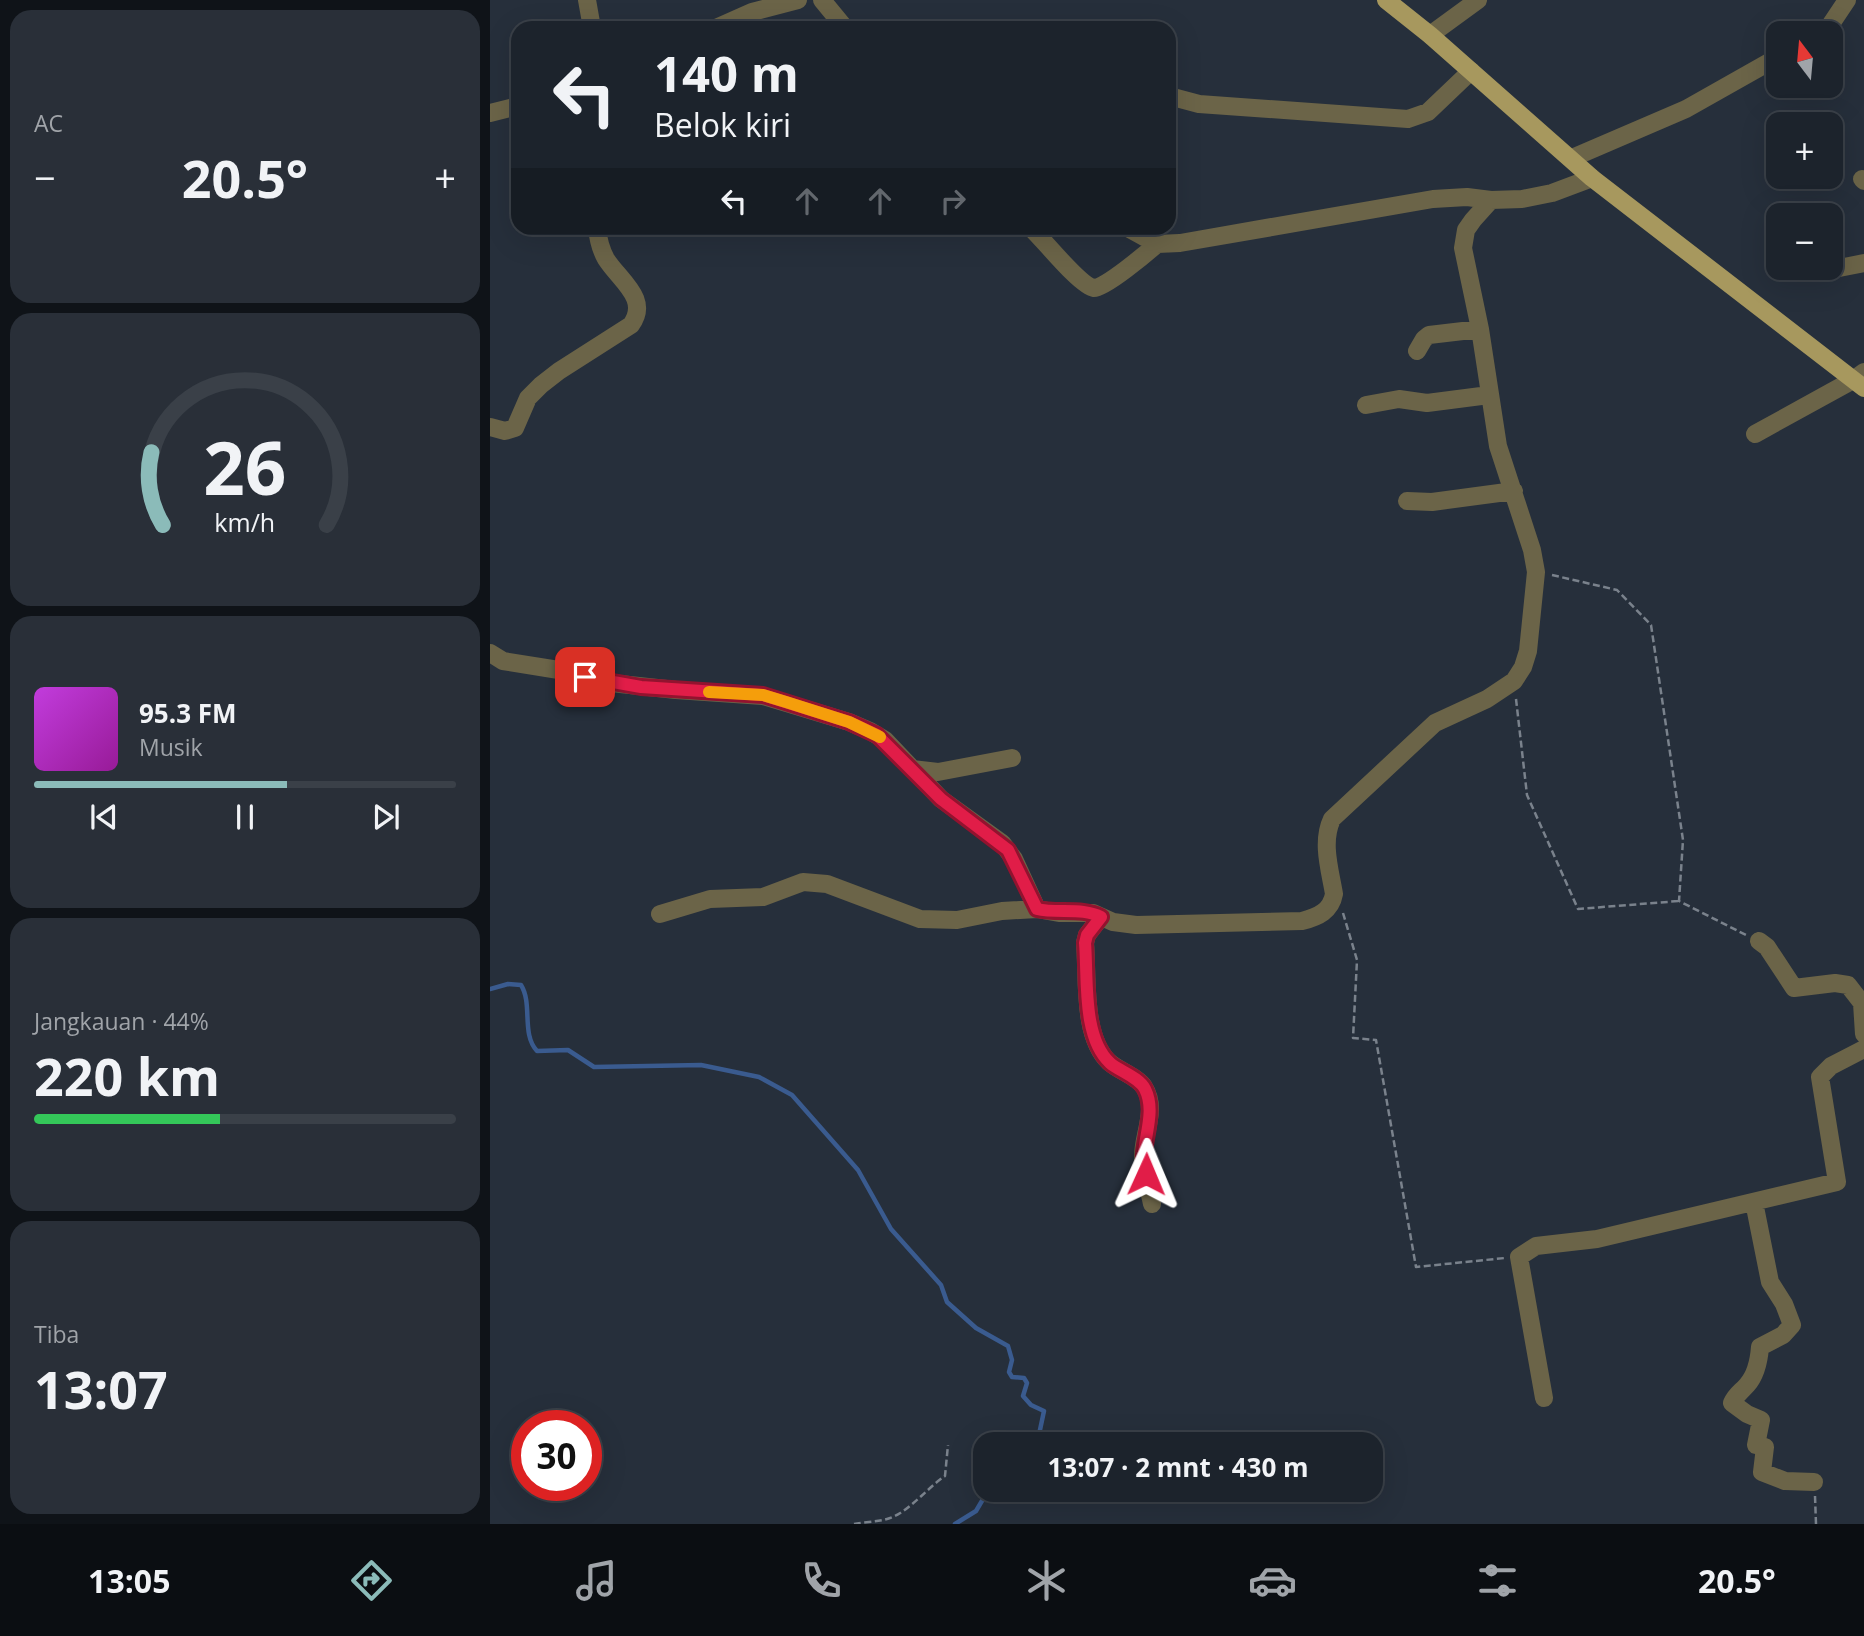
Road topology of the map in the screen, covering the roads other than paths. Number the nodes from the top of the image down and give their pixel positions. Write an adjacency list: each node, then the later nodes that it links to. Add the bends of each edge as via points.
1 (587, 0): 7 (street)
2 (797, 0): 8 (street)
3 (822, 0): 9 (street)
4 (1386, 0): 11 (main road)
5 (1478, 0): 11 (street)
6 (1847, 0): 10 (street)
7 (591, 21)
8 (732, 21)
9 (839, 21)
10 (1833, 21)
11 (1430, 35): 13 (main road)
12 (1766, 64): 17 (street, via 1686,109)
13 (1471, 71): 14 (street, via 1428,112 1408,119 1199,104); 17 (main road)
14 (1176, 98)
15 (511, 108): 16 (street)
16 (490, 113)
17 (1572, 158): 18 (main road)
18 (1592, 178): 19 (street, via 1552,193); 28 (main road)
19 (1492, 200): 23 (street, via 1433,199); 26 (street, via 1473,219 1463,239)
20 (599, 235): 31 (street, via 605,257 635,298 637,316 631,325 531,394 515,428)
21 (1038, 235): 23 (street, via 1094,288)
22 (1141, 235): 23 (street)
23 (1157, 244)
24 (1864, 262): 25 (street)
25 (1843, 267)
26 (1480, 329): 27 (street, via 1429,335); 29 (street)
27 (1417, 351)
28 (1860, 380): 32 (street)
29 (1489, 396): 30 (street, via 1427,403 1399,399); 33 (street, via 1498,446)
30 (1366, 405)
31 (490, 427)
32 (1755, 434)
33 (1514, 491): 34 (street); 40 (street, via 1536,572 1523,667 1514,681 1488,699 1435,723 1332,819 1326,840 1334,894 1325,911 1302,921 1136,925)
34 (1407, 501)
35 (490, 653): 37 (street, via 514,663 611,683 763,695 877,735)
36 (1012, 758): 37 (street, via 938,772)
37 (912, 769): 38 (street, via 941,799 1008,850)
38 (1037, 909): 39 (street, via 957,920 920,919 811,881 763,897 710,899); 40 (street)
39 (660, 914)
40 (1101, 917): 46 (street, via 1085,943 1092,1028 1100,1051 1144,1086 1151,1109 1143,1156)
41 (1759, 941): 42 (street, via 1794,988 1848,985)
42 (1863, 1002): 43 (street)
43 (1864, 1034)
44 (1864, 1049): 45 (street, via 1831,1066 1821,1077 1837,1182)
45 (1754, 1202): 47 (street, via 1597,1239 1536,1246 1519,1257); 48 (street, via 1770,1282 1792,1325 1760,1348 1748,1385 1732,1403 1761,1420 1756,1446 1765,1447 1762,1472 1785,1480)
46 (1152, 1204)
47 (1545, 1398)
48 (1814, 1482)

